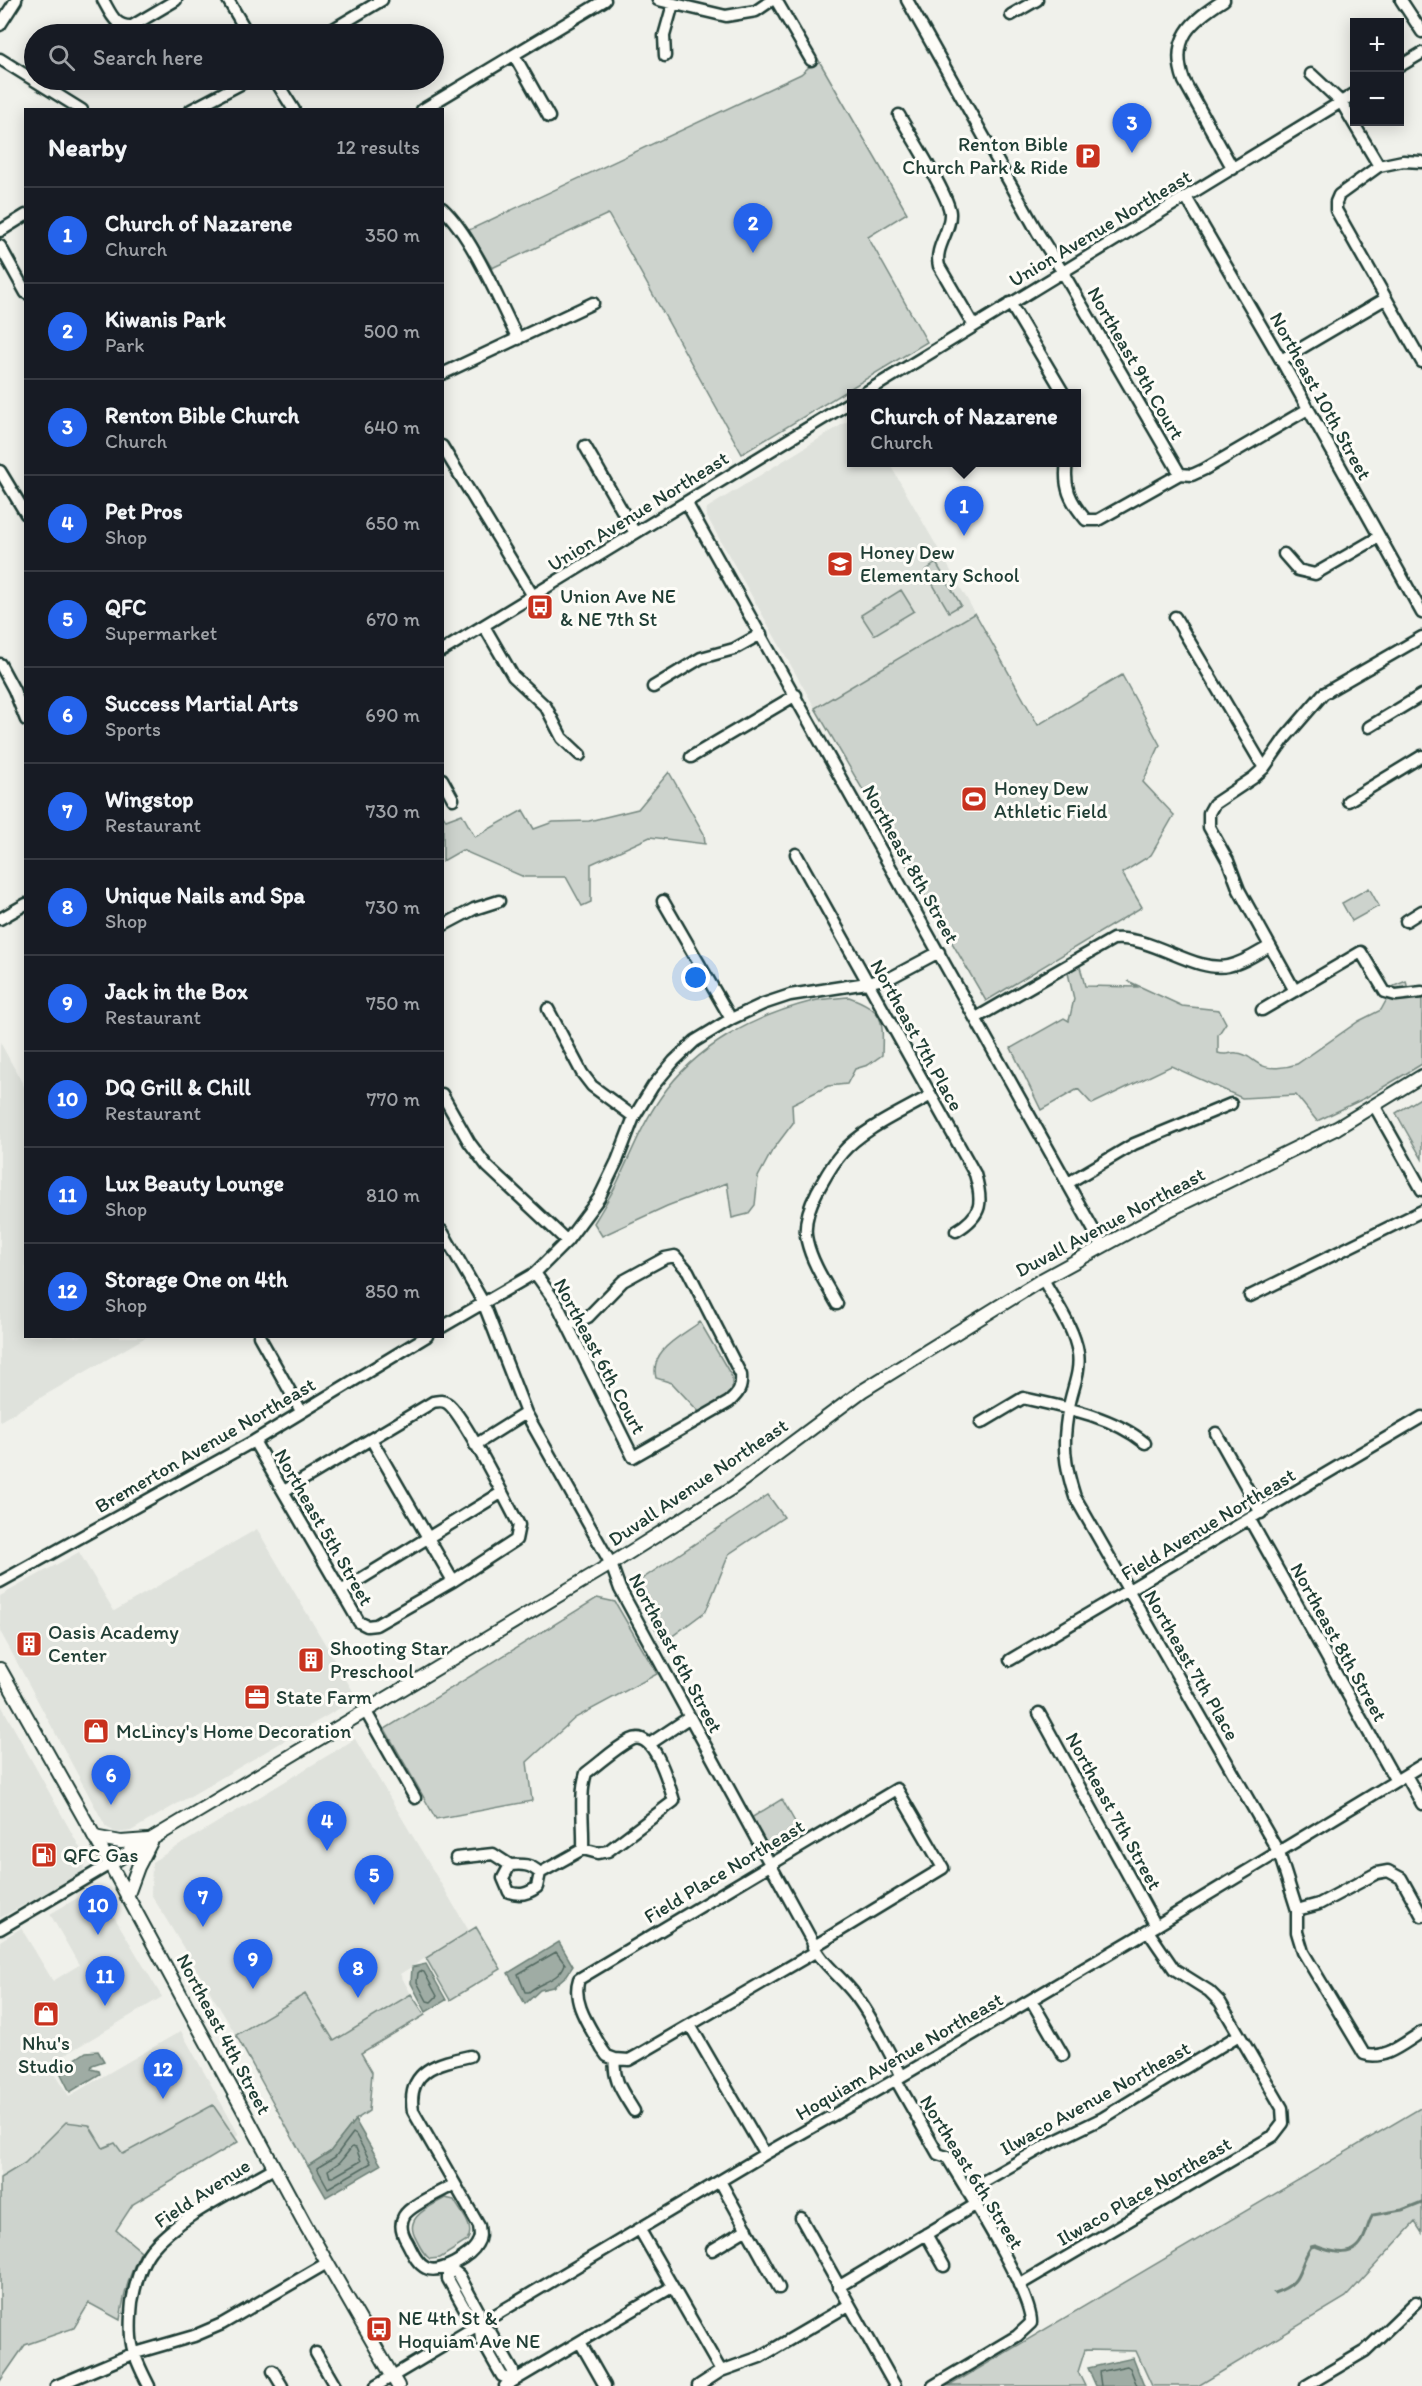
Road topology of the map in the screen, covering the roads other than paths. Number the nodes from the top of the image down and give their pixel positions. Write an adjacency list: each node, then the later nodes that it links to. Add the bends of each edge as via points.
1 (16, 0): 19 (street)
2 (103, 0): 15 (street)
3 (176, 0): 16 (street)
4 (228, 0): 17 (street)
5 (382, 0): 18 (street)
6 (605, 0): 22 (street)
7 (658, 0): 13 (street)
8 (774, 0): 13 (street, via 756,11 726,16); 25 (street)
9 (908, 0): 48 (street)
10 (1037, 0): 14 (street)
11 (1224, 0): 42 (street, via 1186,29 1179,56 1184,81)
12 (1401, 0): 20 (street)
13 (673, 4): 23 (street, via 664,36)
14 (1011, 15)
15 (120, 24)
16 (135, 24)
17 (242, 24)
18 (342, 24)
19 (0, 25)
20 (1422, 32)
21 (1422, 53): 26 (street)
22 (514, 55): 37 (street); 39 (street)
23 (665, 56)
24 (0, 59): 27 (street)
25 (811, 60)
26 (1404, 64)
27 (24, 74)
28 (1311, 74): 33 (street)
29 (50, 90): 34 (street)
30 (229, 90): 35 (street)
31 (281, 90): 36 (street)
32 (1350, 96): 33 (street, Union Avenue Northeast)
33 (1341, 102): 41 (street); 42 (street, Union Avenue Northeast)
34 (79, 108)
35 (195, 108)
36 (293, 108)
37 (425, 108)
38 (899, 116): 53 (street, via 947,201 950,220 937,257)
39 (549, 117)
40 (1422, 162): 41 (street)
41 (1379, 166): 50 (street, via 1339,195 1336,202 1340,219)
42 (1233, 169): 43 (street, Union Avenue Northeast)
43 (1186, 197): 48 (street, Union Avenue Northeast); 55 (street, Northeast 10th Street)
44 (444, 210): 54 (street, via 466,238)
45 (24, 216): 46 (street)
46 (0, 231)
47 (0, 246): 49 (street)
48 (1062, 271): 52 (street, Union Avenue Northeast); 66 (street, Northeast 9th Court)
49 (24, 288)
50 (1385, 299): 55 (street); 56 (street)
51 (592, 303): 54 (street)
52 (1010, 303): 53 (street, Union Avenue Northeast); 59 (street)
53 (974, 326): 58 (street, Union Avenue Northeast)
54 (518, 339): 57 (street)
55 (1281, 360): 61 (street, Northeast 10th Street)
56 (1422, 362)
57 (444, 373)
58 (870, 389)
59 (1062, 389)
60 (847, 404): 67 (street, Union Avenue Northeast)
61 (1308, 409): 66 (street, via 1205,470); 70 (street, Northeast 10th Street)
62 (585, 446): 69 (street)
63 (444, 449): 72 (street)
64 (1067, 467): 66 (street, via 1066,487 1086,520 1098,520)
65 (0, 471): 68 (street)
66 (1180, 474)
67 (686, 502): 69 (street, Union Avenue Northeast); 76 (street, Northeast 8th Street)
68 (24, 511)
69 (635, 533): 72 (street, Union Avenue Northeast)
70 (1379, 537): 71 (street, via 1315,574 1298,570); 73 (street, Northeast 10th Street)
71 (1284, 554)
72 (533, 596): 75 (street, Union Avenue Northeast)
73 (1422, 613)
74 (1175, 617): 88 (street)
75 (484, 626): 78 (street, Union Avenue Northeast); 85 (street, via 513,676 546,707 562,738)
76 (761, 634): 80 (street, via 734,649 701,658); 82 (street, Northeast 8th Street)
77 (1422, 636): 88 (street, via 1323,694)
78 (444, 650)
79 (2, 671): 83 (street)
80 (653, 687)
81 (1422, 695): 84 (street)
82 (796, 696): 87 (street); 101 (street, Northeast 8th Street)
83 (24, 715)
84 (1369, 727)
85 (580, 755)
86 (1422, 756): 91 (street)
87 (691, 757)
88 (1264, 768): 100 (street, via 1214,804 1209,826)
89 (444, 783): 90 (street)
90 (453, 799)
91 (1348, 801)
92 (796, 854): 102 (street, Northeast 7th Place)
93 (499, 901): 99 (street)
94 (663, 901): 108 (street)
95 (24, 905): 97 (street)
96 (1422, 911): 98 (street)
97 (0, 919)
98 (1406, 921)
99 (444, 925)
100 (1270, 946): 103 (street); 107 (street, via 1240,963 1212,967 1136,939 1113,939)
101 (939, 952): 102 (street, via 892,977); 107 (street, Northeast 8th Street)
102 (867, 983): 108 (street, via 790,995); 110 (street, Northeast 7th Place)
103 (1295, 991): 104 (street, via 1361,952 1385,992); 106 (street)
104 (1422, 992)
105 (548, 1009): 114 (street, via 592,1086)
106 (1262, 1010)
107 (976, 1018): 115 (street, Northeast 8th Street)
108 (731, 1019): 114 (street, via 695,1041 674,1061)
109 (1422, 1076): 113 (main road, Duvall Avenue Northeast)
110 (931, 1095): 118 (street, Northeast 7th Place, via 975,1174 980,1193 979,1209 971,1222); 126 (street, via 843,1151 811,1203 807,1240)
111 (444, 1098): 120 (street, via 487,1166)
112 (1231, 1104): 115 (street, via 1134,1144)
113 (1374, 1105): 116 (street); 121 (main road, Duvall Avenue Northeast, via 1294,1151)
114 (634, 1117): 120 (street, via 598,1198)
115 (1068, 1183): 121 (street, Northeast 8th Street)
116 (1422, 1191)
117 (1422, 1211): 124 (street)
118 (956, 1230)
119 (444, 1234): 125 (street, Northeast 6th Street)
120 (567, 1241): 122 (street)
121 (1102, 1245): 123 (main road, Duvall Avenue Northeast)
122 (535, 1273): 125 (street); 128 (street, Northeast 6th Court)
123 (1043, 1279): 131 (street, Northeast 7th Place, via 1072,1334 1078,1354 1078,1372); 146 (main road, Duvall Avenue Northeast, via 862,1391 732,1488)
124 (1250, 1296)
125 (483, 1302): 127 (street); 133 (street, Northeast 6th Street)
126 (837, 1304)
127 (444, 1326)
128 (568, 1326): 128 (street, Northeast 6th Court, via 633,1457 729,1402 742,1385 741,1375 688,1271 675,1256 665,1257 623,1281 588,1317)
129 (260, 1338): 132 (street)
130 (424, 1338): 132 (street, Bremerton Avenue Northeast)
131 (1068, 1408): 135 (street, via 1023,1398); 139 (street, via 1131,1431); 150 (street, Northeast 7th Place, via 1063,1450 1067,1473 1075,1497)
132 (301, 1411): 138 (street, Bremerton Avenue Northeast)
133 (526, 1413): 140 (street); 146 (street, Northeast 6th Street)
134 (1422, 1417): 143 (street, Field Avenue Northeast)
135 (981, 1423)
136 (1216, 1433): 143 (street)
137 (371, 1438): 140 (street, via 440,1400 454,1410); 141 (street); 145 (street)
138 (254, 1441): 141 (street, Northeast 5th Street); 148 (street, Bremerton Avenue Northeast)
139 (1145, 1443)
140 (475, 1445): 142 (street)
141 (284, 1491): 149 (street, Northeast 5th Street)
142 (501, 1492): 145 (street); 147 (street, via 519,1525 519,1535)
143 (1261, 1513): 144 (street, Field Avenue Northeast)
144 (1250, 1520): 150 (street, Field Avenue Northeast); 158 (street, Northeast 8th Street)
145 (428, 1538): 147 (street); 149 (street)
146 (611, 1564): 153 (main road, Duvall Avenue Northeast); 155 (street, Northeast 6th Street, via 620,1589)
147 (453, 1581): 149 (street, Northeast 5th Street, via 376,1625 367,1626 359,1622)
148 (0, 1582)
149 (341, 1591)
150 (1129, 1592): 151 (street, Field Avenue Northeast); 164 (street, Northeast 7th Place)
151 (1010, 1660)
152 (0, 1669): 161 (main road, Northeast 4th Street)
153 (366, 1712): 159 (street); 162 (main road, Duvall Avenue Northeast)
154 (1039, 1713): 174 (street, Northeast 7th Street)
155 (690, 1717): 156 (street); 168 (street, Northeast 6th Street)
156 (651, 1743): 163 (street, via 632,1738 586,1773 581,1792); 163 (street, via 674,1801 608,1851)
157 (1422, 1765): 158 (street, Hoquiam Avenue Northeast)
158 (1401, 1778): 160 (street, Northeast 8th Street); 164 (street, Hoquiam Avenue Northeast)
159 (415, 1798)
160 (1422, 1804)
161 (94, 1837): 162 (main road, via 121,1842); 166 (main road, Northeast 4th Street)
162 (152, 1839): 166 (main road, Duvall Avenue Northeast); 170 (main road)
163 (583, 1849): 169 (street)
164 (1279, 1853): 171 (street, Northeast 7th Place); 174 (street, Hoquiam Avenue Northeast)
165 (456, 1858): 167 (street, via 493,1854)
166 (110, 1864): 170 (main road, Northeast 4th Street); 173 (street, Duvall Avenue Northeast)
167 (510, 1865): 169 (street, via 533,1867); 169 (street, via 503,1878 509,1892 525,1894 537,1887)
168 (769, 1865): 175 (street, Northeast 6th Street); 175 (street, Field Place Northeast, via 897,1789 943,1868); 182 (street, Field Place Northeast, via 579,1980 576,2000 602,2049)
169 (540, 1874)
170 (128, 1897): 187 (main road, Northeast 4th Street)
171 (1297, 1910): 172 (street, via 1319,1904 1388,1871 1401,1878); 178 (street, Northeast 7th Place, via 1297,1932 1304,1952 1360,2050 1370,2056 1384,2055)
172 (1422, 1916)
173 (0, 1929)
174 (1152, 1929): 176 (street, Hoquiam Avenue Northeast); 179 (street, Northeast 7th Street, via 1174,1969 1220,2002)
175 (814, 1949): 177 (street); 183 (street, Northeast 6th Street, via 857,1997)
176 (1031, 2000): 180 (street); 183 (street, Hoquiam Avenue Northeast)
177 (690, 2025): 182 (street, via 629,2060); 186 (street)
178 (1422, 2032)
179 (1239, 2035): 185 (street, Northeast 7th Street, via 1282,2109); 190 (street, Ilwaco Avenue Northeast, via 1103,2118)
180 (1064, 2055)
181 (470, 2056): 189 (street, via 445,2061 422,2074 411,2096 413,2111)
182 (615, 2060): 184 (street, via 616,2081)
183 (899, 2078): 186 (street, Hoquiam Avenue Northeast); 190 (street, Northeast 6th Street, via 938,2154 947,2157)
184 (634, 2111)
185 (1282, 2123): 200 (street, Ilwaco Place Northeast, via 1273,2136)
186 (765, 2154): 188 (street, Hoquiam Avenue Northeast)
187 (274, 2168): 197 (main road, Northeast 4th Street); 209 (street, Field Avenue, via 184,2221 150,2252 134,2291)
188 (720, 2181): 193 (street); 194 (street, Hoquiam Avenue Northeast)
189 (455, 2184): 198 (street, via 481,2233 476,2247); 198 (street, via 409,2211 401,2223 403,2236 423,2267 436,2270)
190 (967, 2191): 191 (street, Northeast 6th Street)
191 (975, 2205): 195 (street); 200 (street, Northeast 6th Street)
192 (801, 2218): 201 (street)
193 (747, 2229): 196 (street); 203 (street)
194 (640, 2230): 202 (street); 206 (street, Hoquiam Avenue Northeast)
195 (926, 2234): 199 (street); 201 (street)
196 (712, 2250)
197 (327, 2263): 209 (street, via 222,2324); 213 (main road, Northeast 4th Street)
198 (448, 2266): 206 (street, via 459,2275 474,2301)
199 (944, 2266)
200 (1019, 2285): 223 (street, Northeast 6th Street, via 1031,2323 1017,2336)
201 (838, 2287): 205 (street)
202 (672, 2288): 207 (street); 211 (street)
203 (779, 2288)
204 (1416, 2302): 212 (street, via 1365,2351)
205 (849, 2305): 211 (street, via 760,2357); 222 (street)
206 (480, 2324): 213 (street, Hoquiam Avenue Northeast); 214 (street, via 481,2339)
207 (580, 2342): 214 (street); 220 (street)
208 (316, 2353): 218 (street)
209 (132, 2355): 215 (street); 216 (street)
210 (273, 2371): 217 (street)
211 (721, 2371): 221 (street)
212 (1324, 2376): 224 (street); 225 (street)
213 (395, 2381): 219 (street, Hoquiam Avenue Northeast)
214 (509, 2384)
215 (56, 2386)
216 (149, 2386)
217 (282, 2386)
218 (335, 2386)
219 (376, 2386)
220 (606, 2386)
221 (698, 2386)
222 (895, 2386)
223 (933, 2386)
224 (1306, 2386)
225 (1330, 2386)

